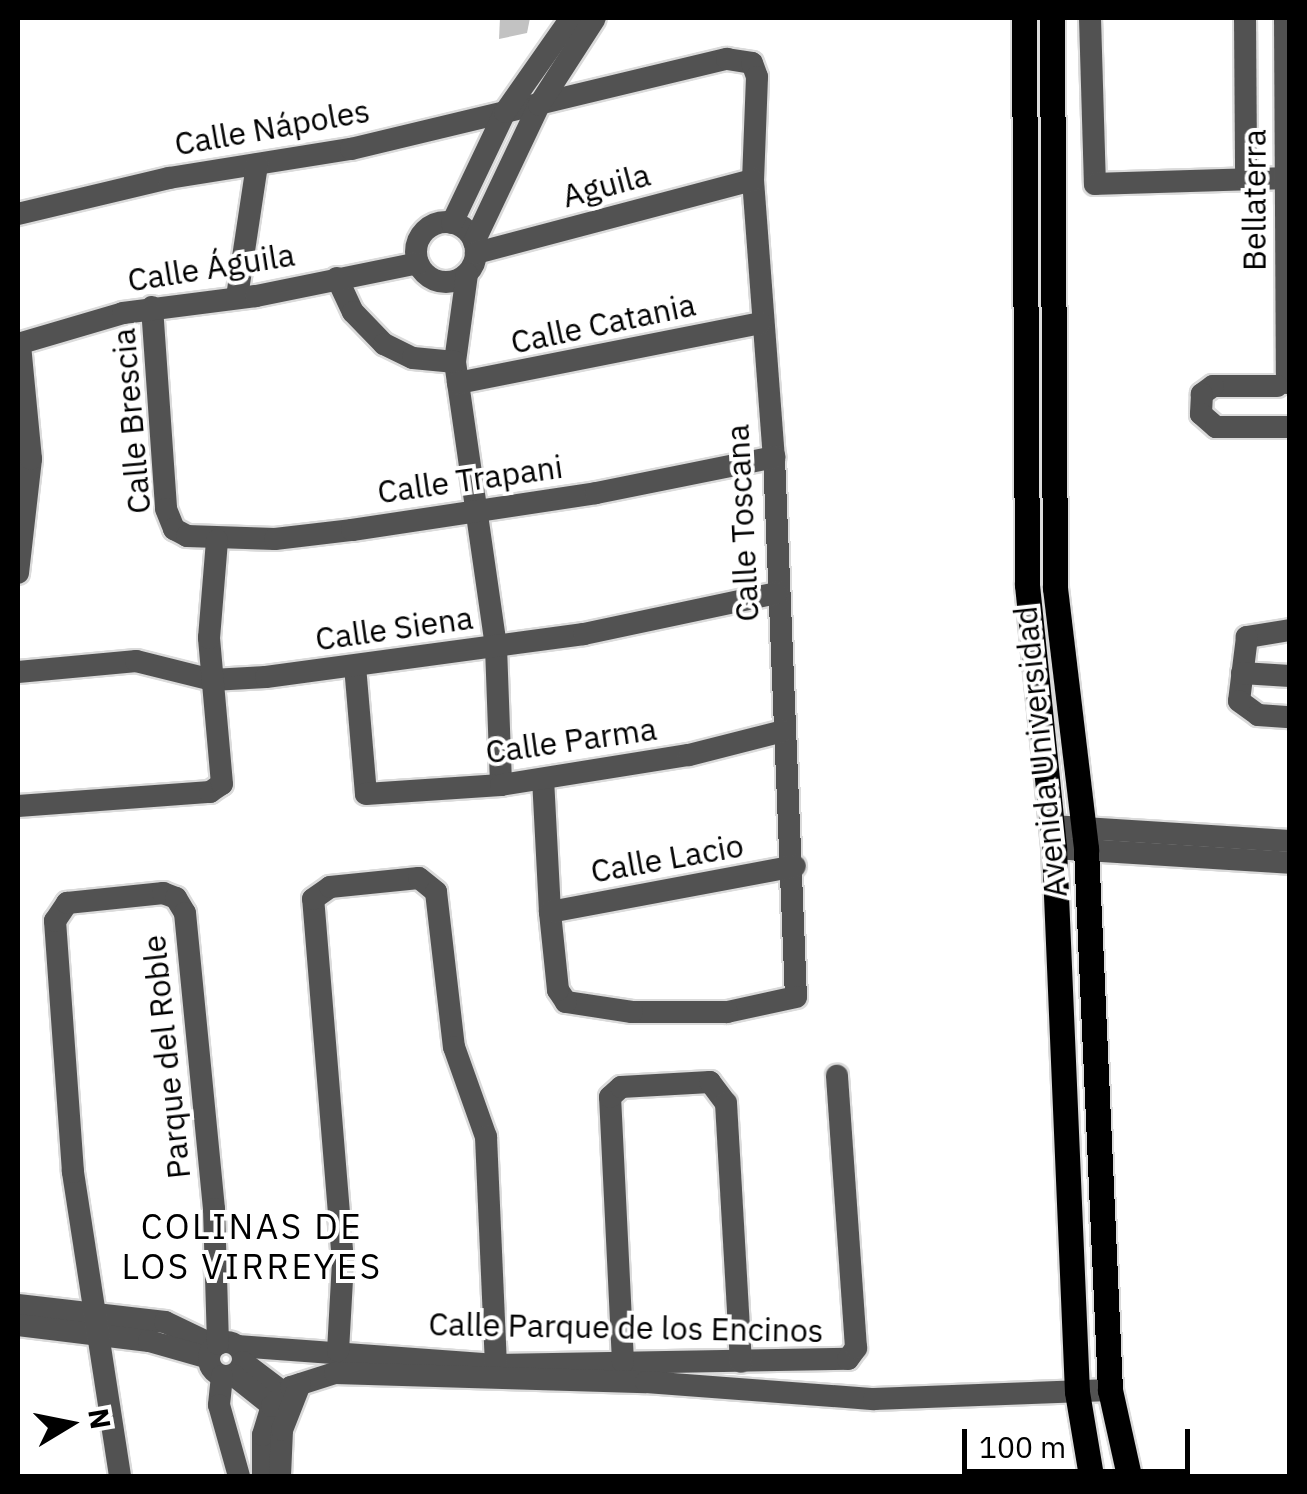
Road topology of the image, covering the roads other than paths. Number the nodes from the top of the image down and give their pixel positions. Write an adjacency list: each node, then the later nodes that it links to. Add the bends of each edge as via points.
1 (1024, 18): 44 (main road, Avenida Universidad, via 1027,585)
2 (1052, 18): 45 (main road, Avenida Universidad, via 1056,588)
3 (1090, 18): 12 (street, via 1095,184)
4 (1245, 18): 12 (street)
5 (1285, 18): 11 (street, Bellaterra)
6 (581, 22): 8 (street); 9 (street)
7 (727, 59): 8 (street, Calle Nápoles); 13 (street, Calle Toscana, via 745,59 756,68)
8 (538, 105): 9 (street, Calle Nápoles); 17 (street)
9 (506, 112): 10 (street, Calle Nápoles); 15 (street)
10 (257, 164): 14 (street, Calle Nápoles); 19 (street)
11 (1286, 178): 12 (street); 24 (street, Bellaterra)
12 (1246, 179)
13 (753, 180): 17 (street, Aguila); 21 (street, Calle Toscana)
14 (18, 214)
15 (452, 223): 16 (street, via 426,229 417,244); 17 (street)
16 (418, 263): 17 (street, via 430,278); 18 (street, Calle Águila)
17 (467, 263): 23 (street)
18 (337, 278): 19 (street, Calle Águila); 23 (street, Calle Catania, via 353,312 384,344)
19 (236, 298): 20 (street, Calle Águila)
20 (152, 307): 22 (street, Calle Águila); 28 (street, Calle Brescia, via 166,509)
21 (760, 323): 23 (street, Calle Catania); 26 (street, Calle Toscana)
22 (19, 344): 30 (street, via 30,459)
23 (457, 372): 27 (street)
24 (1285, 384): 25 (street, Bellaterra, via 1266,400); 25 (street, via 1213,386 1199,407 1216,426)
25 (1283, 426)
26 (774, 457): 27 (street, Calle Trapani); 31 (street, Calle Toscana)
27 (478, 512): 29 (street, Calle Trapani, via 275,539); 33 (street)
28 (174, 528): 29 (street, Calle Trapani)
29 (216, 540): 38 (street)
30 (18, 572)
31 (777, 593): 33 (street, Calle Siena); 40 (street, Calle Toscana)
32 (1290, 630): 36 (street, via 1247,637)
33 (496, 647): 34 (street, Calle Siena); 42 (street)
34 (356, 666): 38 (street, Calle Siena); 42 (street, Calle Parma, via 366,794)
35 (18, 672): 38 (street, Calle Siena, via 136,661)
36 (1242, 674): 37 (street); 39 (street, via 1245,710)
37 (1290, 676)
38 (212, 680): 43 (street, via 224,768 222,784 210,792)
39 (1290, 717)
40 (783, 731): 41 (street, Calle Parma, via 689,755); 48 (street, Calle Toscana)
41 (543, 779): 42 (street, Calle Parma); 49 (street)
42 (500, 785)
43 (18, 806)
44 (1053, 837): 45 (street); 60 (main road, Avenida Universidad)
45 (1084, 838): 46 (street); 47 (street); 59 (main road, Avenida Universidad)
46 (1290, 841)
47 (1290, 864)
48 (795, 866): 49 (street, Calle Lacio); 49 (street, Calle Toscana, via 797,991 786,1002 726,1012 582,1008 558,990)
49 (550, 912)
50 (837, 1076): 57 (street, Calle Parque de los Encinos, via 856,1348 839,1361)
51 (18, 1305): 52 (street, Calle Parque de los Encinos)
52 (92, 1322): 53 (street, Calle Parque de los Encinos); 55 (street, Calle Parque de los Encinos, via 166,1322); 55 (street, Parque del Roble, via 55,922 68,903 162,893 176,898 185,913); 62 (street)
53 (18, 1325)
54 (338, 1350): 55 (street, Calle Parque de los Encinos); 58 (street, Calle Parque de los Encinos); 58 (street, via 344,1262 312,910 314,899 330,887 419,878 436,892 454,1047 486,1137)
55 (225, 1358): 61 (street, Calle Parque de los Encinos); 63 (street, Parque del Roble, via 219,1405)
56 (623, 1362): 57 (street, Calle Parque de los Encinos); 57 (street, via 610,1097 622,1087 710,1082 726,1103); 58 (street, Calle Parque de los Encinos)
57 (741, 1362)
58 (496, 1365)
59 (1110, 1390): 60 (street); 67 (main road, Avenida Universidad)
60 (1077, 1392): 61 (street, via 874,1399 646,1382 335,1373); 66 (main road, Avenida Universidad)
61 (286, 1400): 64 (street, via 263,1435); 65 (street)
62 (120, 1476)
63 (239, 1476)
64 (263, 1476)
65 (280, 1476)
66 (1091, 1476)
67 (1129, 1476)

